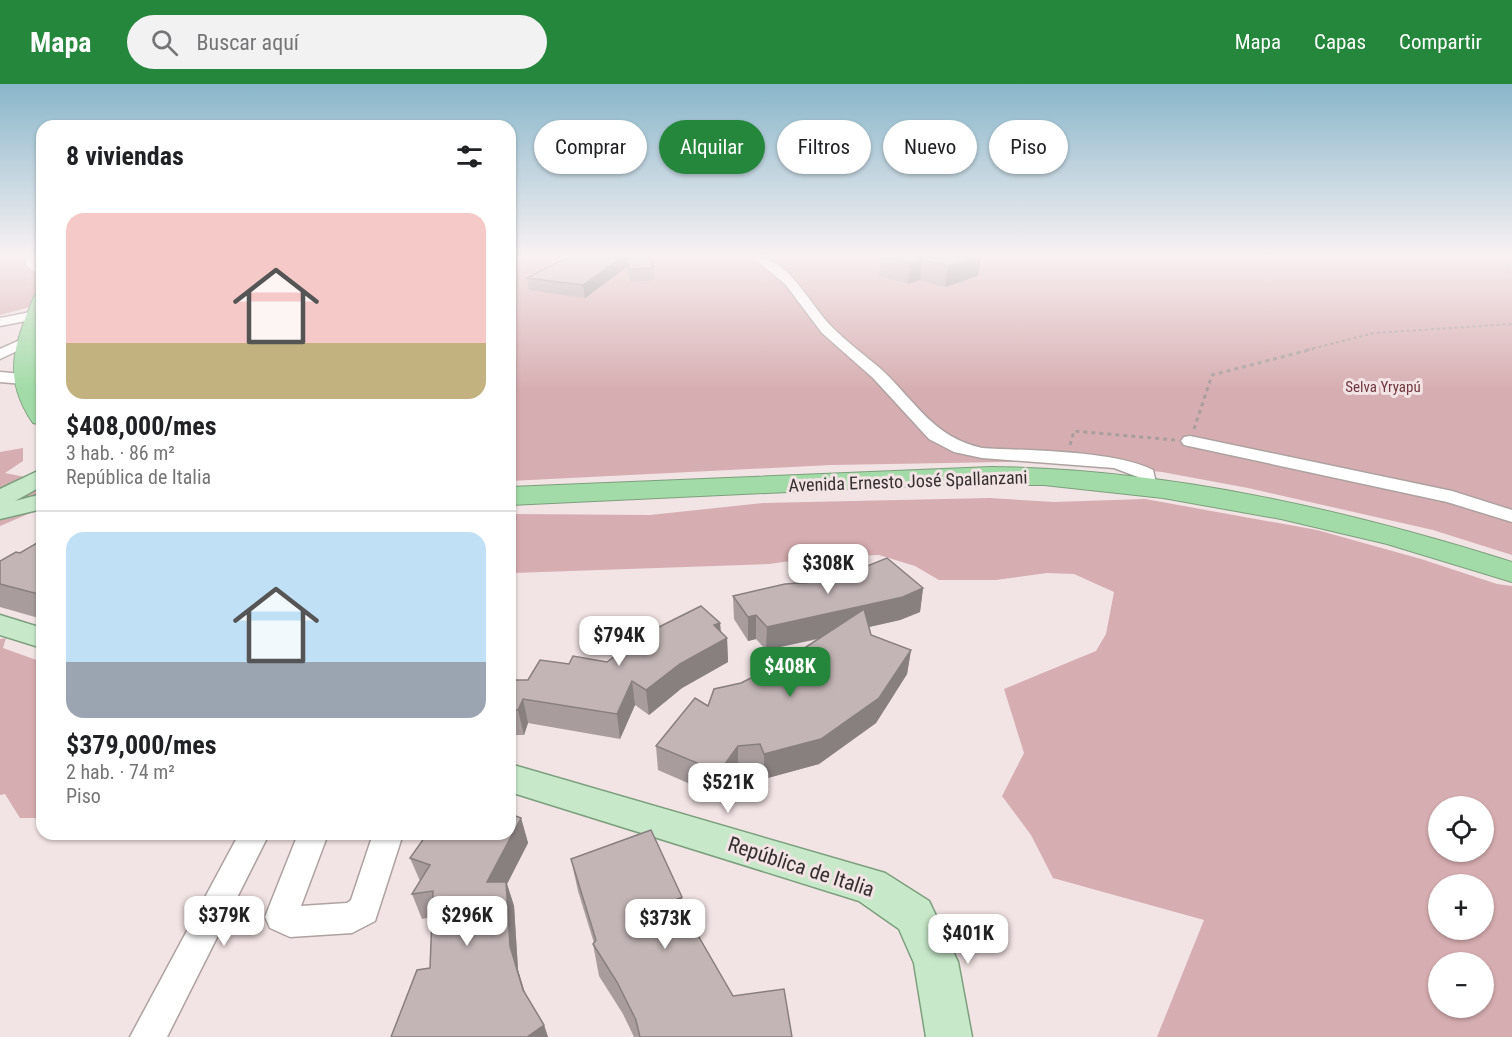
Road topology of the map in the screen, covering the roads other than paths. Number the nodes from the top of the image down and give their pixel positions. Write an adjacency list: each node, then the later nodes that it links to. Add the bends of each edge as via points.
1 (805, 301): 12 (street, via 827,330 878,375 935,435 960,448 982,453 1133,467 1146,474)
2 (36, 308): 3 (street)
3 (0, 322)
4 (36, 326): 5 (highway)
5 (33, 345): 6 (street); 7 (highway)
6 (0, 355)
7 (33, 374): 8 (street); 9 (highway, via 32,406)
8 (0, 377)
9 (36, 411)
10 (1190, 441): 17 (street, via 1452,498)
11 (36, 479): 14 (main road)
12 (1148, 487): 13 (highway, Avenida Ernesto José Spallanzani, via 1042,477 955,476); 18 (highway, Avenida Ernesto José Spallanzani, via 1305,514)
13 (516, 496)
14 (0, 499)
15 (36, 503): 16 (main road)
16 (0, 512)
17 (1512, 516)
18 (1512, 572)
19 (0, 625): 20 (main road)
20 (36, 636)
21 (516, 780): 26 (main road, República de Italia, via 871,886 914,915 936,962)
22 (251, 840): 25 (street)
23 (310, 840): 24 (street, via 281,917 290,922 352,918 364,910)
24 (386, 840)
25 (148, 1037)
26 (949, 1037)

